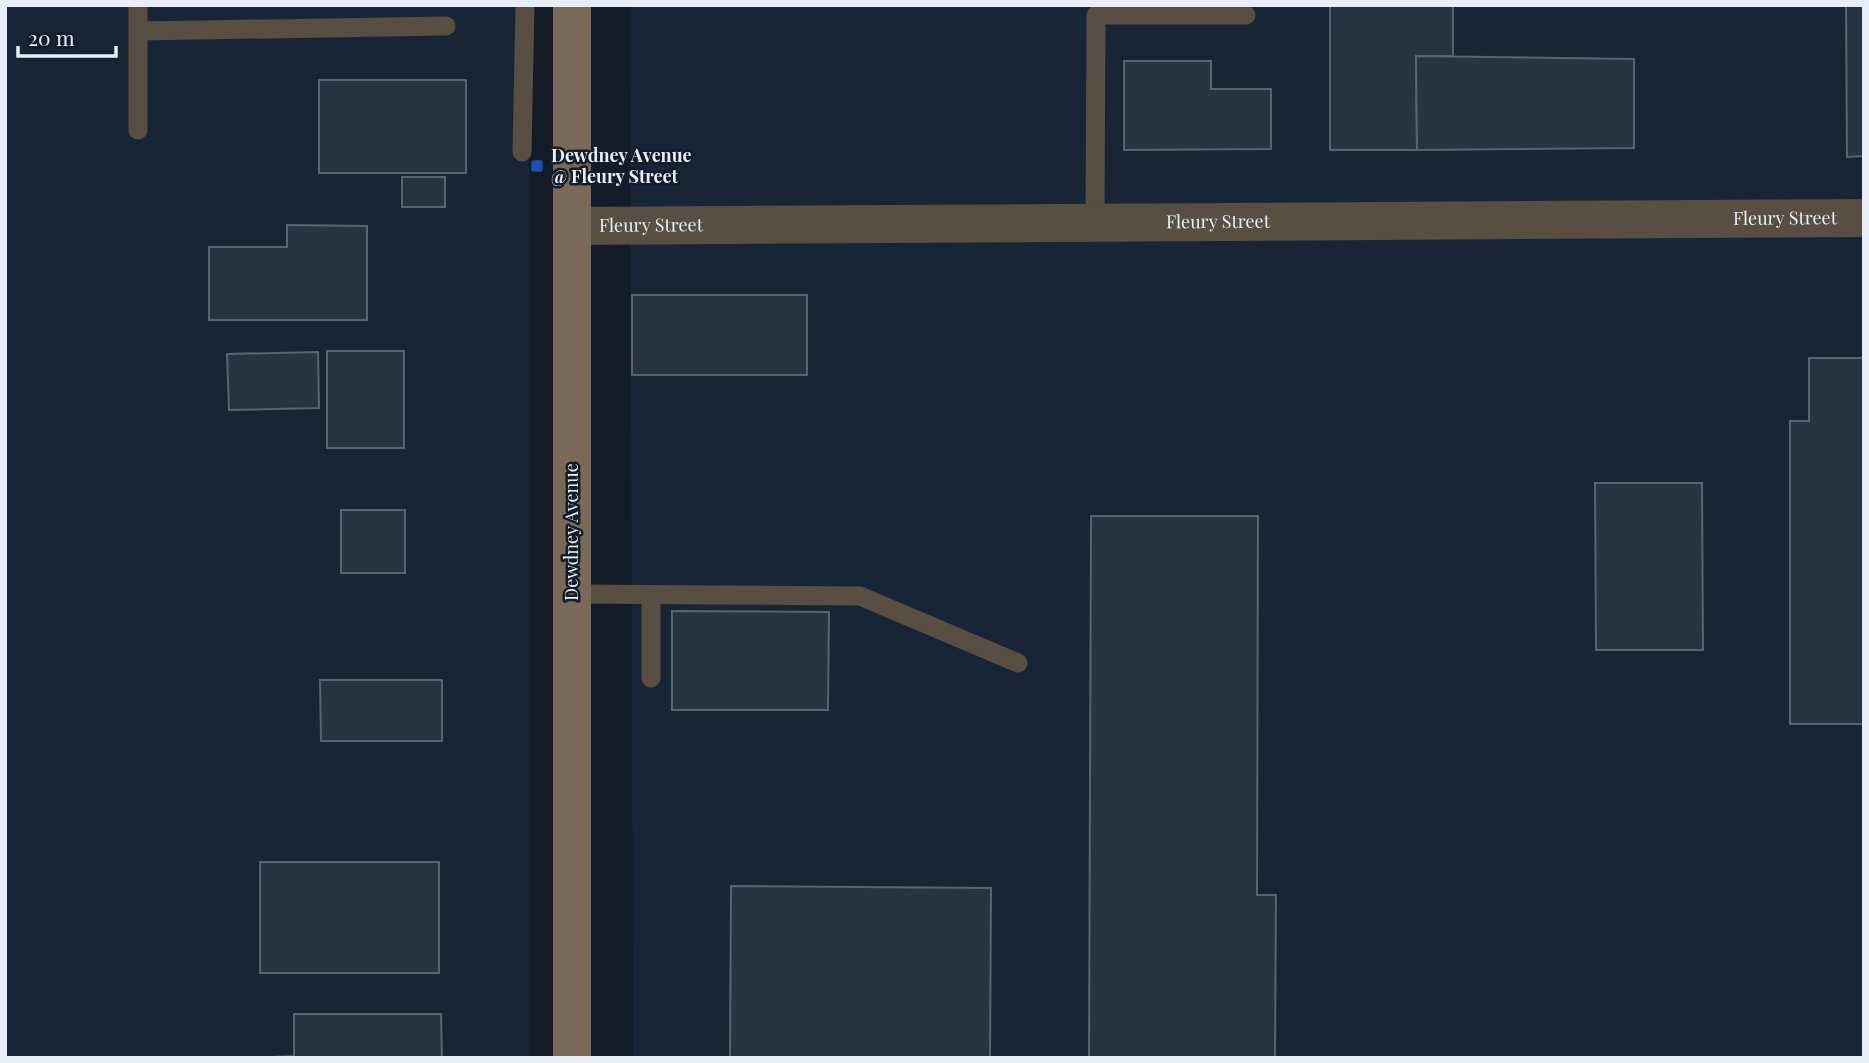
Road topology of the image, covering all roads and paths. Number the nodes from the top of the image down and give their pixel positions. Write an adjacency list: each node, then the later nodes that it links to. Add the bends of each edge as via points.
1 (138, 5): 6 (lane)
2 (525, 5): 8 (lane)
3 (572, 5): 11 (street, Dewdney Avenue)
4 (1246, 15): 10 (lane, via 1096,15)
5 (446, 26): 6 (lane)
6 (139, 32): 7 (lane)
7 (138, 130)
8 (522, 152)
9 (1864, 218): 10 (street, Fleury Street)
10 (1095, 223): 11 (street, Fleury Street)
11 (572, 226): 12 (street, Dewdney Avenue)
12 (572, 594): 13 (lane); 16 (street, Dewdney Avenue)
13 (651, 595): 14 (lane, via 860,596); 15 (lane)
14 (1018, 663)
15 (651, 678)
16 (572, 1058)

